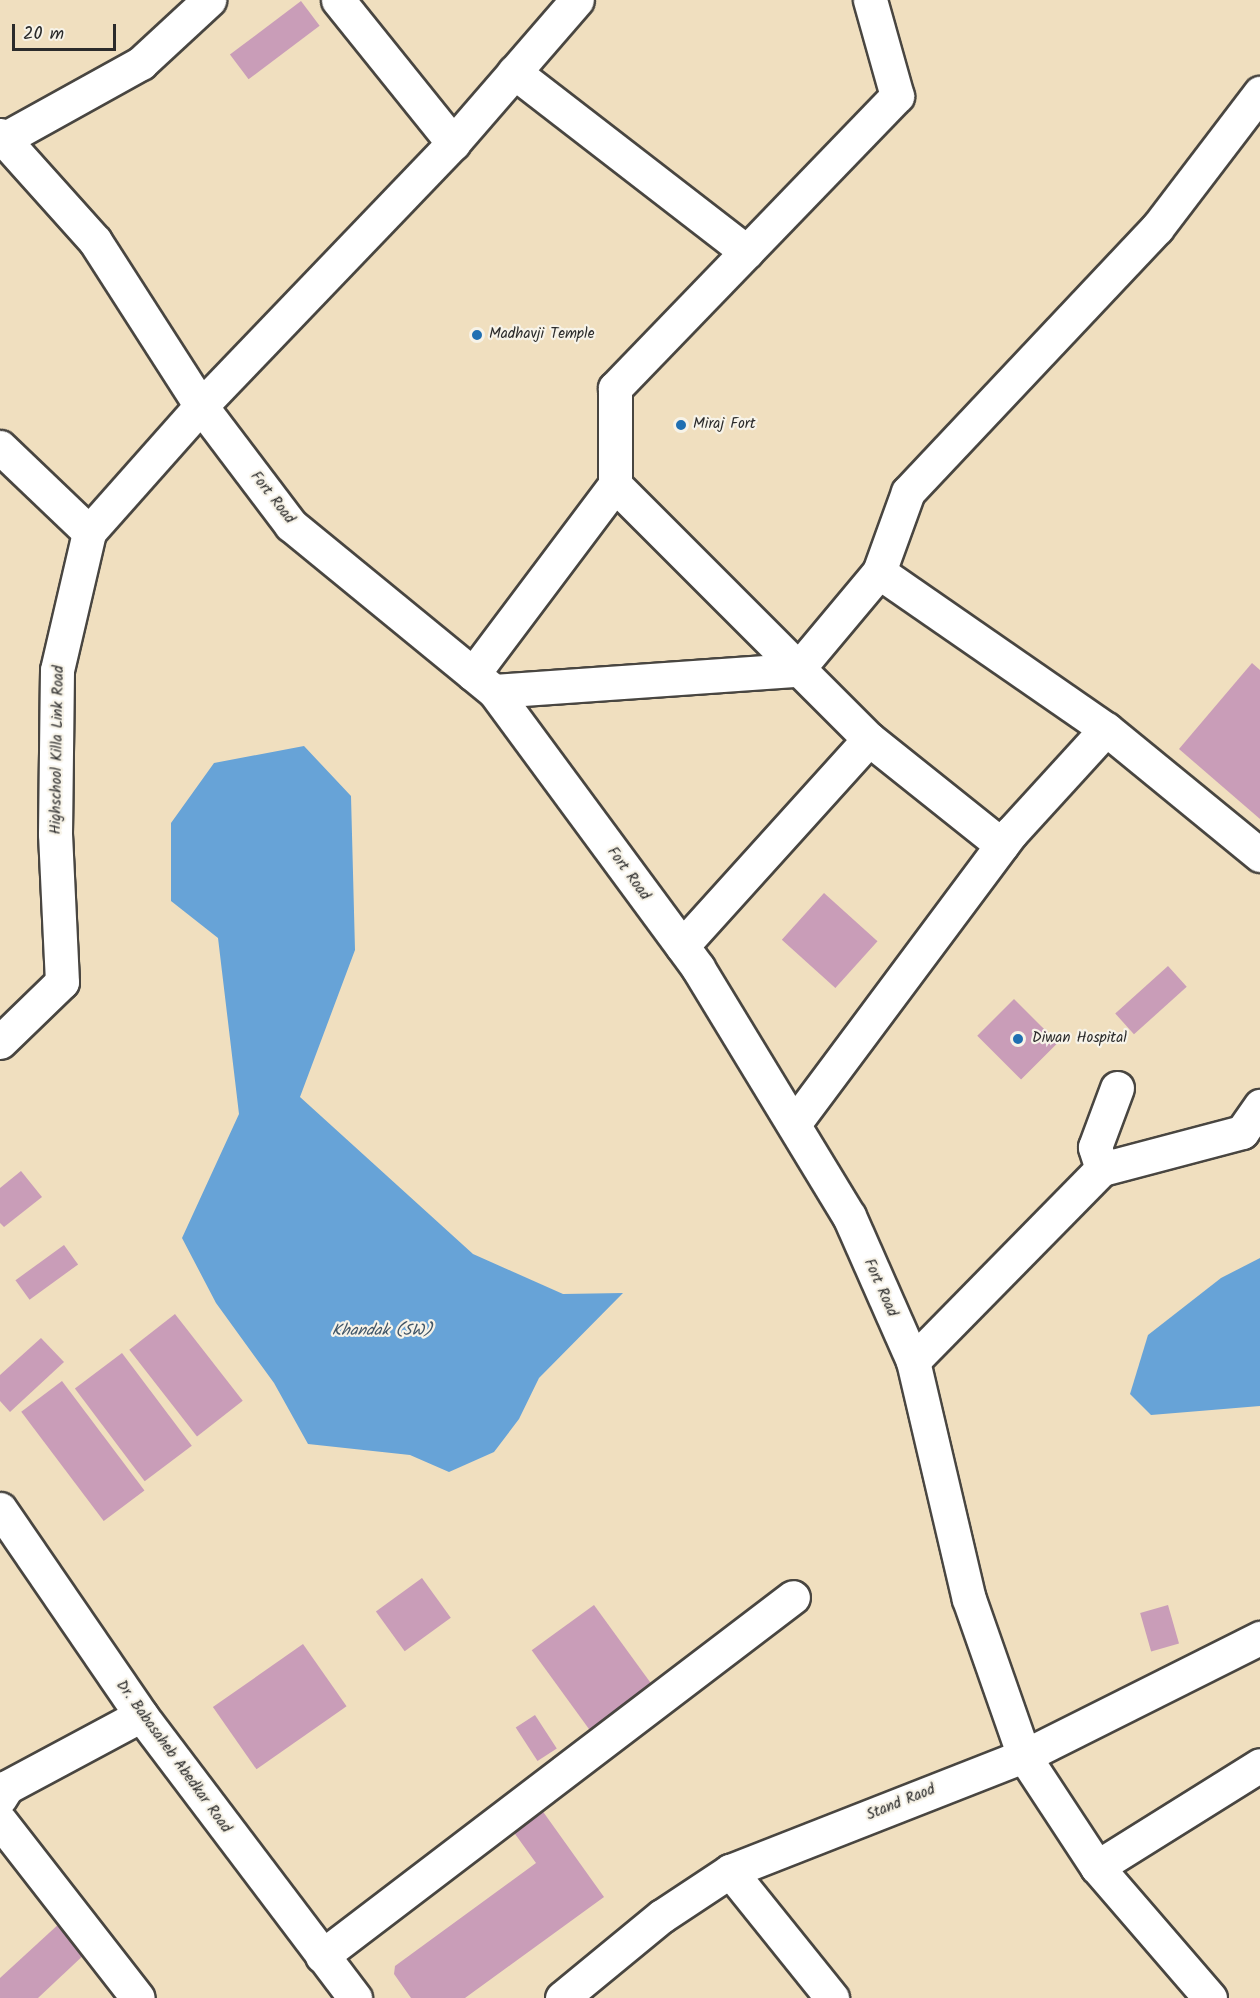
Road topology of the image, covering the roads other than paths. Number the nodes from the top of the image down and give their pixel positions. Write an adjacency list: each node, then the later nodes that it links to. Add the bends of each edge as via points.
1 (209, 0): 7 (street, via 141,63)
2 (338, 0): 8 (street)
3 (577, 0): 5 (street, Highschool Killa Link Road)
4 (870, 0): 9 (street, via 897,96)
5 (514, 72): 8 (street, Highschool Killa Link Road); 9 (street)
6 (1260, 93): 14 (street, via 1157,228 908,492)
7 (2, 137): 10 (street, Fort Road, via 95,241)
8 (453, 143): 10 (street, Highschool Killa Link Road)
9 (747, 252): 12 (street, via 615,388)
10 (201, 406): 13 (street, Highschool Killa Link Road); 16 (street, Fort Road, via 291,525)
11 (0, 447): 13 (street)
12 (615, 484): 15 (street); 16 (street)
13 (89, 532): 22 (street, Highschool Killa Link Road, via 57,670 55,834 62,982)
14 (879, 572): 15 (street); 17 (street)
15 (797, 670): 16 (street); 18 (street)
16 (483, 683): 21 (street, Fort Road)
17 (1106, 729): 19 (street); 20 (street)
18 (869, 739): 19 (street); 21 (street)
19 (1002, 845): 25 (street)
20 (1260, 855)
21 (682, 946): 25 (street, Fort Road)
22 (0, 1042)
23 (1117, 1088): 26 (street, via 1095,1147)
24 (1260, 1106): 26 (street, via 1242,1132)
25 (794, 1124): 27 (street, Fort Road, via 849,1216)
26 (1102, 1169): 27 (street)
27 (913, 1361): 32 (street, Fort Road, via 969,1599)
28 (0, 1509): 31 (street, Dr. Babasaheb Abedkar Road)
29 (793, 1597): 38 (street)
30 (1260, 1638): 32 (street, Stand Raod)
31 (141, 1716): 34 (street); 38 (street, Dr. Babasaheb Abedkar Road)
32 (1024, 1756): 36 (street, Fort Road); 37 (street, Stand Raod)
33 (1260, 1765): 36 (street)
34 (2, 1788)
35 (0, 1821): 39 (street)
36 (1097, 1867): 43 (street, Fort Road)
37 (730, 1871): 41 (street, Stand Raod, via 662,1916); 42 (street)
38 (322, 1956): 40 (street, Dr. Babasaheb Abedkar Road)
39 (138, 1998)
40 (355, 1998)
41 (562, 1998)
42 (832, 1998)
43 (1210, 1998)

